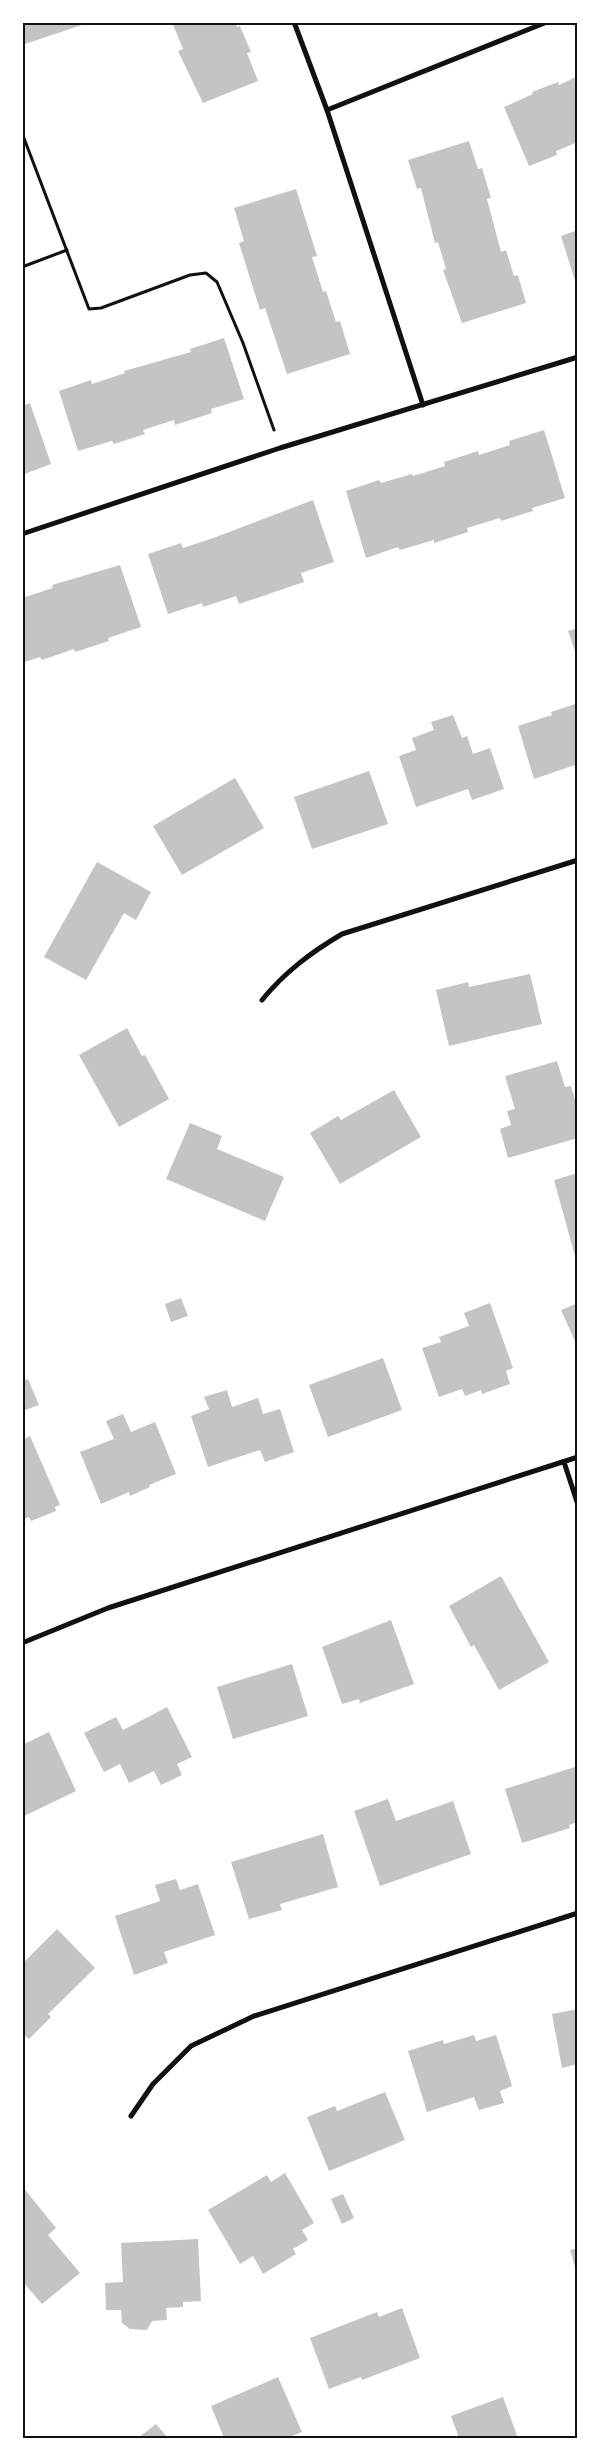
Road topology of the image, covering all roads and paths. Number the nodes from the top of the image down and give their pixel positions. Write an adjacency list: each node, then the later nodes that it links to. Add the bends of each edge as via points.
1 (294, 22): 3 (street)
2 (547, 22): 3 (street)
3 (327, 110): 8 (street)
4 (22, 133): 5 (path)
5 (67, 250): 6 (path); 9 (path, via 89,309 101,308 190,275 206,273 217,282 243,343)
6 (22, 267)
7 (578, 356): 8 (street)
8 (423, 405): 9 (street)
9 (280, 448): 10 (street)
10 (22, 534)
11 (578, 860): 12 (street, via 342,934 309,953 278,980)
12 (262, 1000)
13 (578, 1457): 14 (street)
14 (564, 1462): 15 (street); 16 (street, via 108,1608)
15 (578, 1506)
16 (22, 1643)
17 (578, 1912): 18 (street, via 254,2016 191,2046 153,2084)
18 (131, 2116)

